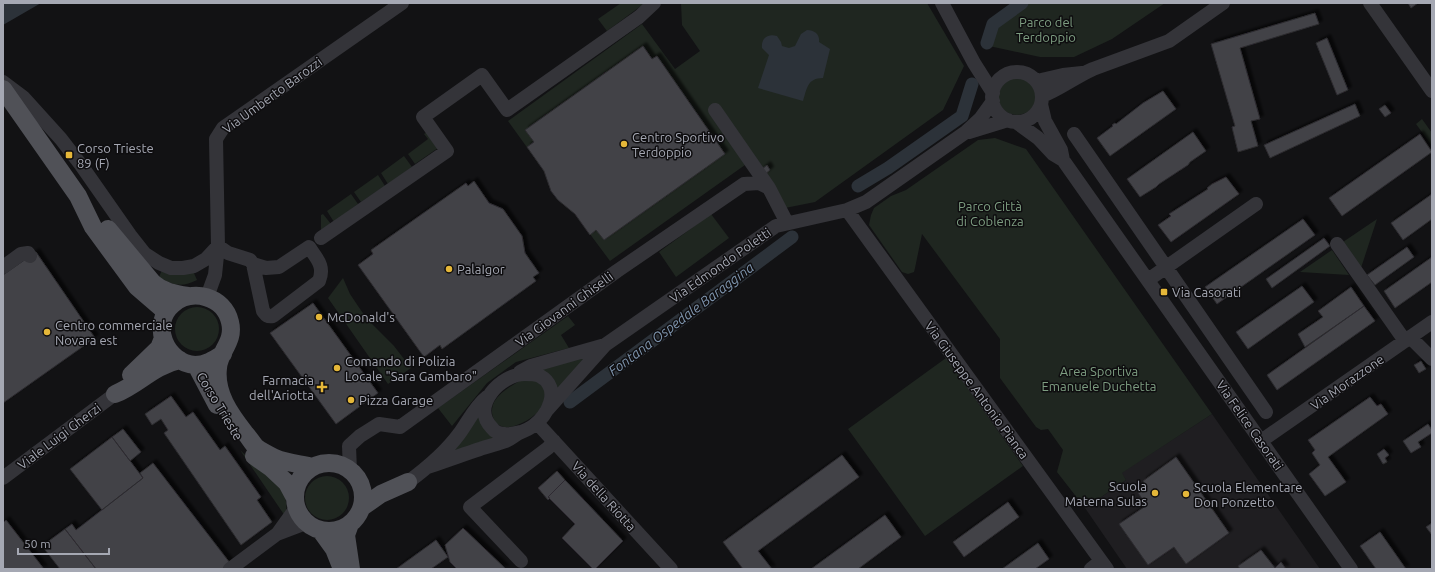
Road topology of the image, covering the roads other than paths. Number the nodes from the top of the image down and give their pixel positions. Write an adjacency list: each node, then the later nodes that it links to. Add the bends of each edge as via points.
1 (402, 3): 29 (street, Via Umberto Barozzi, via 223,128 216,138)
2 (654, 3): 27 (street, via 639,17 507,110 482,75 424,117 448,151)
3 (942, 3): 6 (street)
4 (1223, 3): 7 (street, via 1169,41)
5 (1370, 3): 12 (street)
6 (974, 63): 8 (street); 13 (street)
7 (1082, 74): 9 (street); 14 (street)
8 (1004, 76): 9 (street, via 1023,72); 13 (street, via 995,85)
9 (1037, 81): 14 (street, via 1041,88)
10 (3, 82): 29 (street, via 23,97 60,139 145,254 171,268 183,268 194,266 206,259)
11 (3, 89): 21 (main road)
12 (1432, 91)
13 (993, 97): 16 (street, via 996,109); 17 (street, Via Edmondo Poletti, via 980,119)
14 (1042, 100): 16 (street, via 1037,112 1031,117 1024,121); 19 (street, via 1045,120 1061,150)
15 (715, 110): 20 (street)
16 (1012, 121): 17 (street, Via Edmondo Poletti); 19 (street, via 1038,138 1053,154)
17 (966, 132): 23 (street, Via Edmondo Poletti, via 866,202)
18 (1074, 134): 24 (street)
19 (1063, 160): 26 (street, Via Felice Casorati)
20 (769, 188): 25 (street); 56 (street, Via Giovanni Ghiselli, via 758,183 744,184 617,271 400,427 379,424 360,436 349,446)
21 (78, 196): 35 (main road, via 159,289); 37 (main road, via 93,226 137,287)
22 (1256, 204): 33 (street)
23 (847, 210): 25 (street, Via Edmondo Poletti); 65 (street, Via Giuseppe Antonio Pianca)
24 (1133, 221): 26 (street); 33 (street)
25 (787, 223): 41 (street, Via Edmondo Poletti, via 776,226)
26 (1115, 234): 34 (street, Via Felice Casorati)
27 (322, 238)
28 (1337, 244): 40 (street)
29 (218, 246): 31 (street, via 250,260); 36 (street, Via Umberto Barozzi, via 215,275)
30 (30, 256): 32 (street, via 28,253 21,254)
31 (253, 264): 31 (street, via 266,268 280,267 309,246 320,263 322,273 319,281 273,316 269,316 263,311)
32 (3, 267)
33 (1166, 268): 34 (street); 49 (street)
34 (1148, 280): 53 (street, Via Felice Casorati)
35 (188, 296): 36 (main road); 37 (main road, via 176,302)
36 (207, 297): 42 (main road, via 219,303 230,322 230,336)
37 (166, 312): 39 (main road, via 162,325)
38 (1432, 322): 40 (street, Via Morazzone)
39 (163, 338): 44 (main road, via 168,350); 46 (main road, via 159,348)
40 (1407, 339): 43 (street); 53 (street, Via Morazzone)
41 (605, 345): 45 (street, Via Edmondo Poletti, via 531,366); 48 (street, Via Edmondo Poletti)
42 (223, 354): 44 (main road, via 209,362); 54 (main road, Corso Trieste, via 218,366 218,382 221,395 237,423 257,448 276,458)
43 (1432, 359)
44 (188, 363): 46 (main road, via 169,362 128,389); 59 (main road, Corso Trieste, via 233,432 246,448 287,483)
45 (518, 374): 47 (street, via 500,383); 48 (street, via 533,374 546,381 552,395)
46 (115, 394): 57 (street, Viale Luigi Gherzi)
47 (489, 396): 51 (street, via 484,411 488,424 506,435); 55 (street, via 480,403 459,435)
48 (547, 410): 50 (street)
49 (1266, 412)
50 (537, 423): 51 (street); 52 (street, Via della Riotta)
51 (520, 432): 55 (street, via 506,441)
52 (554, 441): 64 (street, via 470,507); 69 (street, Via della Riotta)
53 (1261, 441): 70 (street, Via Felice Casorati)
54 (313, 467): 56 (main road, via 333,464 343,466); 59 (main road, via 299,480)
55 (428, 467): 58 (street)
56 (353, 474): 58 (main road, via 366,482); 60 (main road, via 361,486)
57 (3, 478)
58 (408, 482): 60 (main road, via 381,494)
59 (296, 503): 62 (main road, via 301,516); 63 (street)
60 (361, 508): 61 (main road)
61 (350, 524): 62 (main road, via 331,531); 68 (main road, via 346,535)
62 (313, 527): 63 (street); 67 (main road, via 334,549)
63 (277, 534): 66 (street)
64 (521, 561)
65 (1100, 566)
66 (230, 569)
67 (342, 569)
68 (351, 569)
69 (671, 569)
70 (1351, 569)

